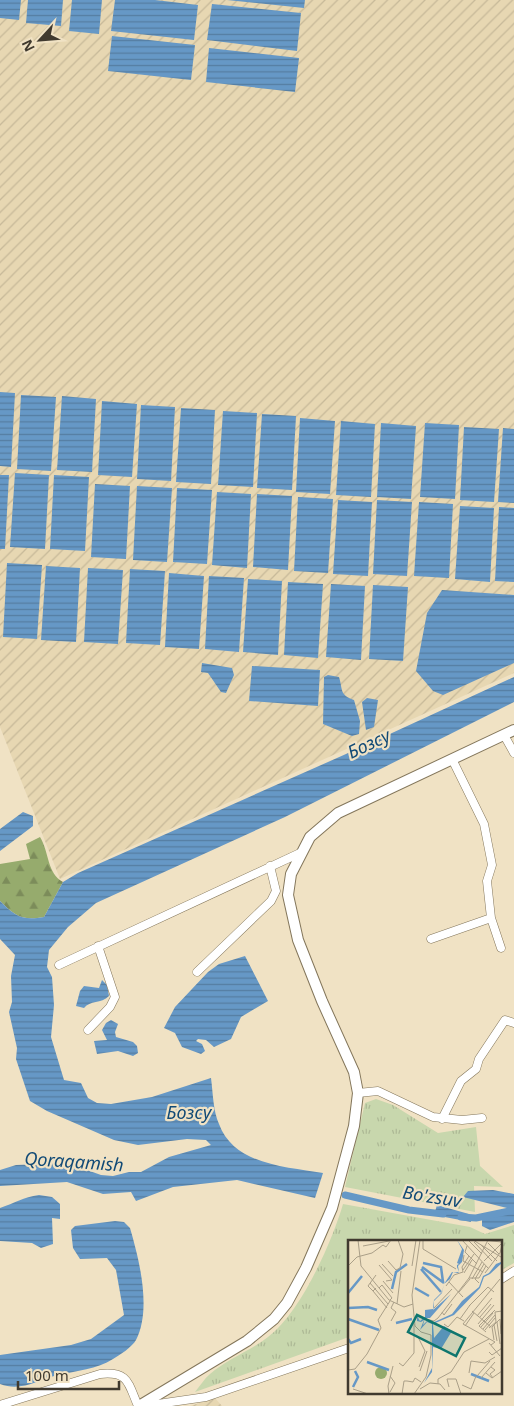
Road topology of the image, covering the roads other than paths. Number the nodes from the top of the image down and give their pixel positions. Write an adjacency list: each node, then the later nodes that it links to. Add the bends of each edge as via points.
1 (514, 730): 2 (main road)
2 (504, 735): 3 (street); 4 (main road)
3 (514, 753)
4 (452, 758): 5 (main road, via 338,813 318,828); 7 (street, via 484,824 492,864 487,881)
5 (300, 853): 6 (street); 15 (main road, via 288,888 290,915 322,1002 354,1072)
6 (270, 866): 9 (street); 12 (street, via 276,891 271,901)
7 (491, 918): 8 (street); 10 (street)
8 (431, 939)
9 (98, 946): 11 (street); 14 (street, via 115,997)
10 (501, 948)
11 (59, 965)
12 (197, 972)
13 (514, 1023): 16 (street, via 505,1020 496,1030 478,1058 476,1069 462,1081)
14 (88, 1030)
15 (358, 1093): 16 (street, via 378,1091 433,1117); 22 (main road, via 354,1126 332,1208 287,1303 254,1336)
16 (442, 1118): 17 (street)
17 (482, 1118)
18 (514, 1270): 19 (street)
19 (502, 1279)
20 (348, 1348): 23 (street, via 206,1396)
21 (0, 1405): 22 (street, via 100,1374 116,1373 126,1379)
22 (138, 1406)
23 (144, 1406)

